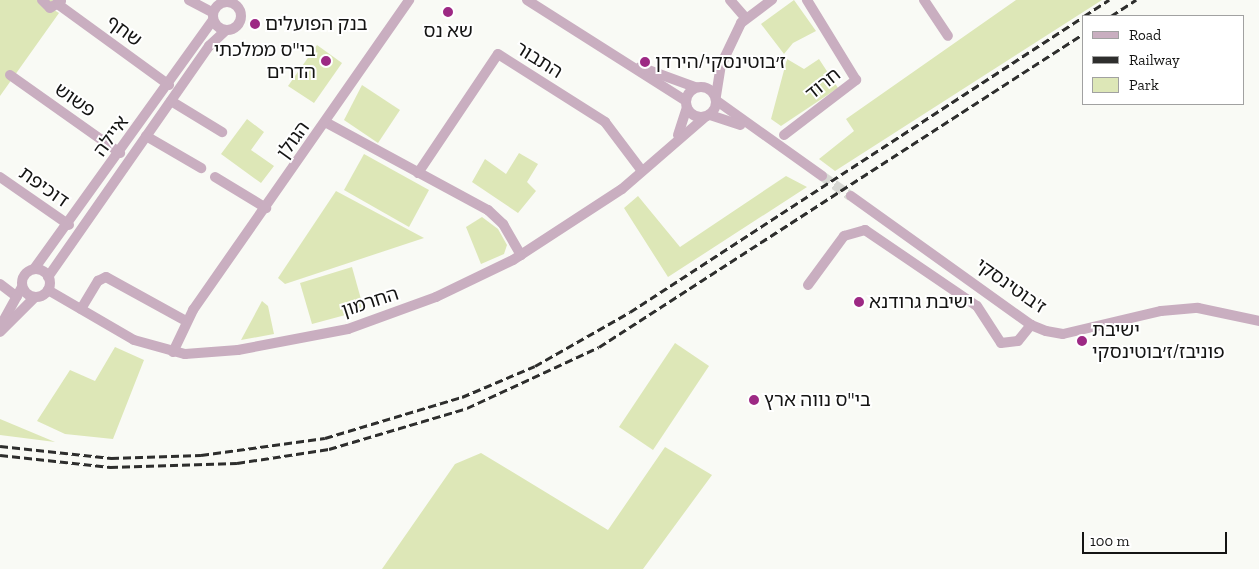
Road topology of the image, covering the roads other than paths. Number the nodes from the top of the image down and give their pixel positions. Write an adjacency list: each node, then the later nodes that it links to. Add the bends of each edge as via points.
1 (42, 0): 11 (street, שחף, via 50,8)
2 (189, 0): 13 (street)
3 (245, 0): 12 (street)
4 (410, 0): 26 (street)
5 (527, 0): 17 (street)
6 (730, 0): 14 (street)
7 (772, 0): 14 (street)
8 (807, 0): 29 (street, חרוד, via 856,80)
9 (924, 0): 16 (street)
10 (230, 1): 12 (street); 13 (street, איילה)
11 (60, 2): 20 (street, שחף)
12 (240, 10): 15 (street, איילה, via 239,23)
13 (213, 16): 15 (street); 20 (street, איילה)
14 (745, 17): 18 (street)
15 (226, 30): 23 (street, איילה, via 209,46)
16 (948, 36)
17 (607, 52): 21 (street); 24 (street)
18 (721, 65): 21 (street, החרמון); 22 (street)
19 (10, 75): 32 (street, פשוש)
20 (169, 85): 32 (street, איילה)
21 (699, 87): 22 (street); 24 (street, החרמון)
22 (716, 99): 25 (street); 27 (street)
23 (170, 101): 28 (street); 30 (street, איילה)
24 (686, 104): 25 (street, via 696,116); 31 (street, החרמון)
25 (707, 116): 27 (street); 31 (street, החרמון)
26 (327, 123): 35 (street, הגולן); 40 (street, הגולן)
27 (755, 131): 36 (street)
28 (222, 132)
29 (784, 135)
30 (146, 136): 33 (street); 44 (street, איילה)
31 (672, 145): 34 (street, החרמון)
32 (120, 154): 41 (street, איילה)
33 (201, 168)
34 (642, 171): 35 (street, התבור, via 605,122 498,54); 42 (street, החרמון, via 574,223)
35 (418, 173): 42 (street, הגולן, via 488,210 503,224)
36 (822, 176)
37 (0, 177): 41 (street, דוכיפת)
38 (215, 177): 40 (street)
39 (851, 196): 54 (street, ז'בוטינסקי)
40 (266, 208): 51 (street, הגולן)
41 (69, 225): 43 (street, איילה)
42 (521, 255): 56 (street, החרמון, via 436,297 348,329 238,350)
43 (34, 269): 44 (street); 48 (street, via 24,276)
44 (48, 278): 47 (street)
45 (0, 284): 48 (street)
46 (808, 285): 54 (street, via 844,236 865,230 977,306 1001,343 1018,341)
47 (48, 290): 49 (street); 50 (street, החרמון)
48 (20, 292): 49 (street); 53 (street)
49 (35, 297): 55 (street)
50 (81, 309): 51 (street, via 98,281 106,277); 56 (street, החרמון, via 134,340)
51 (186, 321): 56 (street, הגולן)
52 (1259, 321): 54 (street, ז'בוטינסקי, via 1198,308 1161,311 1063,334)
53 (0, 326)
54 (1031, 326)
55 (0, 332)
56 (173, 352)

